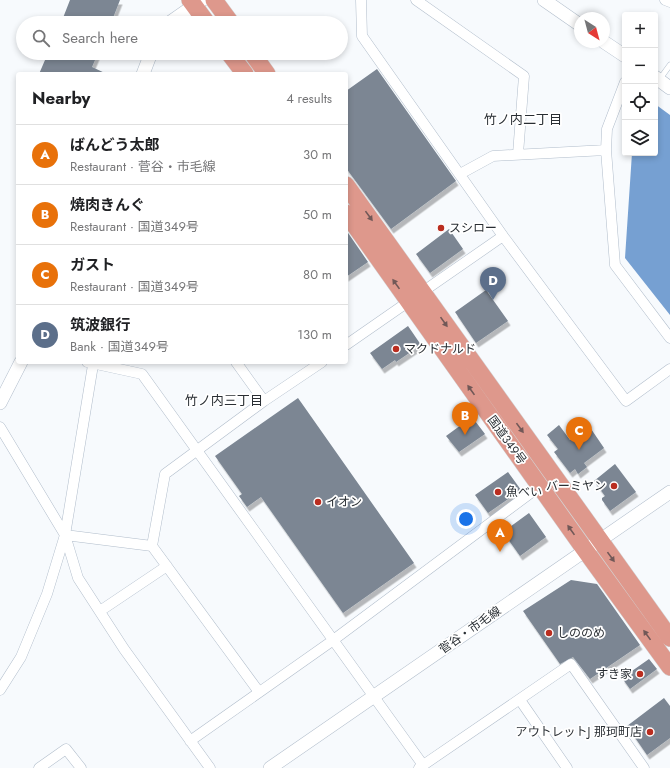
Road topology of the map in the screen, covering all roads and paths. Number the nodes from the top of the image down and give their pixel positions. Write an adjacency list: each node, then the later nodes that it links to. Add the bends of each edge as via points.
1 (214, 0): 10 (highway)
2 (360, 0): 27 (street, via 362,36)
3 (416, 0): 26 (street, via 524,76)
4 (544, 0): 11 (street)
5 (666, 0): 7 (street)
6 (196, 2): 8 (street); 9 (highway)
7 (670, 2)
8 (178, 16)
9 (203, 16)
10 (226, 16)
11 (574, 21)
12 (610, 46): 13 (street)
13 (622, 54)
14 (148, 60): 18 (street)
15 (234, 60): 19 (highway)
16 (257, 60): 20 (highway)
17 (670, 65): 21 (lane)
18 (144, 72)
19 (243, 72)
20 (266, 72)
21 (658, 78)
22 (658, 80): 24 (street)
23 (624, 84): 25 (street, via 606,129)
24 (670, 88)
25 (606, 150): 26 (street); 33 (street, via 615,265)
26 (518, 154): 27 (street, via 493,156)
27 (460, 174): 30 (street)
28 (348, 187): 31 (highway, 国道349号, one-way to 31)
29 (348, 216): 32 (highway, 国道349号, one-way to 29)
30 (503, 236): 31 (street); 40 (street, via 626,401)
31 (422, 291): 32 (street); 48 (highway, 国道349号, one-way to 48)
32 (409, 301): 34 (street); 45 (highway, 国道349号, one-way to 32)
33 (670, 338)
34 (348, 344)
35 (20, 364): 42 (street)
36 (90, 364): 47 (street)
37 (95, 364): 44 (street, via 142,374)
38 (237, 364): 41 (street)
39 (318, 364): 41 (street)
40 (670, 369)
41 (264, 401): 44 (street)
42 (0, 403)
43 (0, 427): 47 (street)
44 (196, 451): 49 (street, via 165,474); 54 (street)
45 (540, 486): 50 (highway, 国道349号, one-way to 45); 54 (street)
46 (670, 492): 48 (street, 菅谷・市毛線)
47 (65, 535): 49 (street); 52 (street, via 78,578); 56 (street, via 47,594 22,657)
48 (600, 540): 50 (street, 菅谷・市毛線); 53 (highway, 国道349号, one-way to 53)
49 (152, 546): 51 (street)
50 (585, 550): 55 (highway, 国道349号, one-way to 50); 58 (street, 菅谷・市毛線)
51 (167, 566): 52 (street); 57 (street)
52 (100, 611): 60 (street)
53 (670, 638)
54 (332, 641): 57 (street); 58 (street)
55 (670, 667)
56 (0, 690)
57 (259, 692): 60 (street)
58 (373, 697): 61 (street); 66 (street, 菅谷・市毛線)
59 (520, 700): 61 (street); 62 (street); 67 (street, via 571,664)
60 (190, 741): 65 (street)
61 (421, 766)
62 (562, 766)
63 (40, 768): 64 (street, via 66,749)
64 (81, 768)
65 (210, 768)
66 (270, 768)
67 (644, 768)

